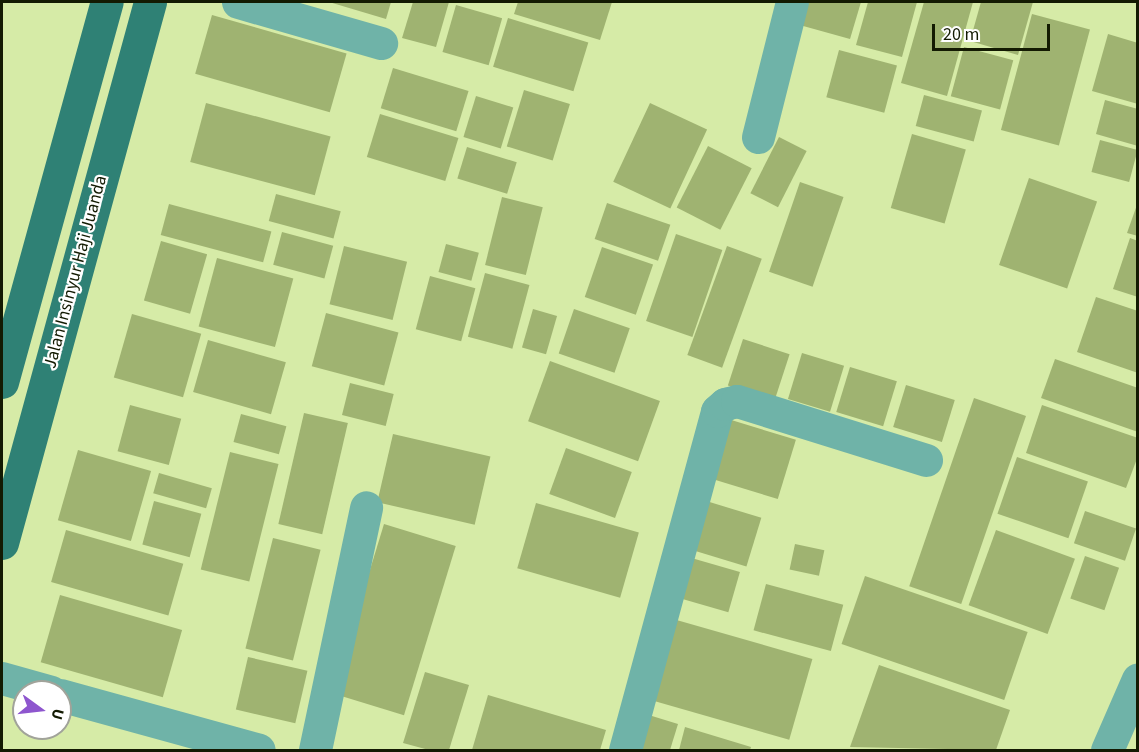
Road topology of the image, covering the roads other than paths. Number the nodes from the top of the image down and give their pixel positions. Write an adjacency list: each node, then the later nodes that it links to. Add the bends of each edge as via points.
1 (107, 2): 7 (main road)
2 (150, 2): 10 (main road, Jalan Insinyur Haji Juanda)
3 (238, 2): 5 (street)
4 (792, 2): 6 (street)
5 (381, 43)
6 (758, 136)
7 (2, 382)
8 (926, 460): 15 (street, via 737,401 717,411)
9 (366, 507): 14 (street)
10 (2, 543)
11 (1137, 679): 16 (street)
12 (72, 697): 13 (street)
13 (259, 750)
14 (315, 750)
15 (625, 750)
16 (1107, 750)

